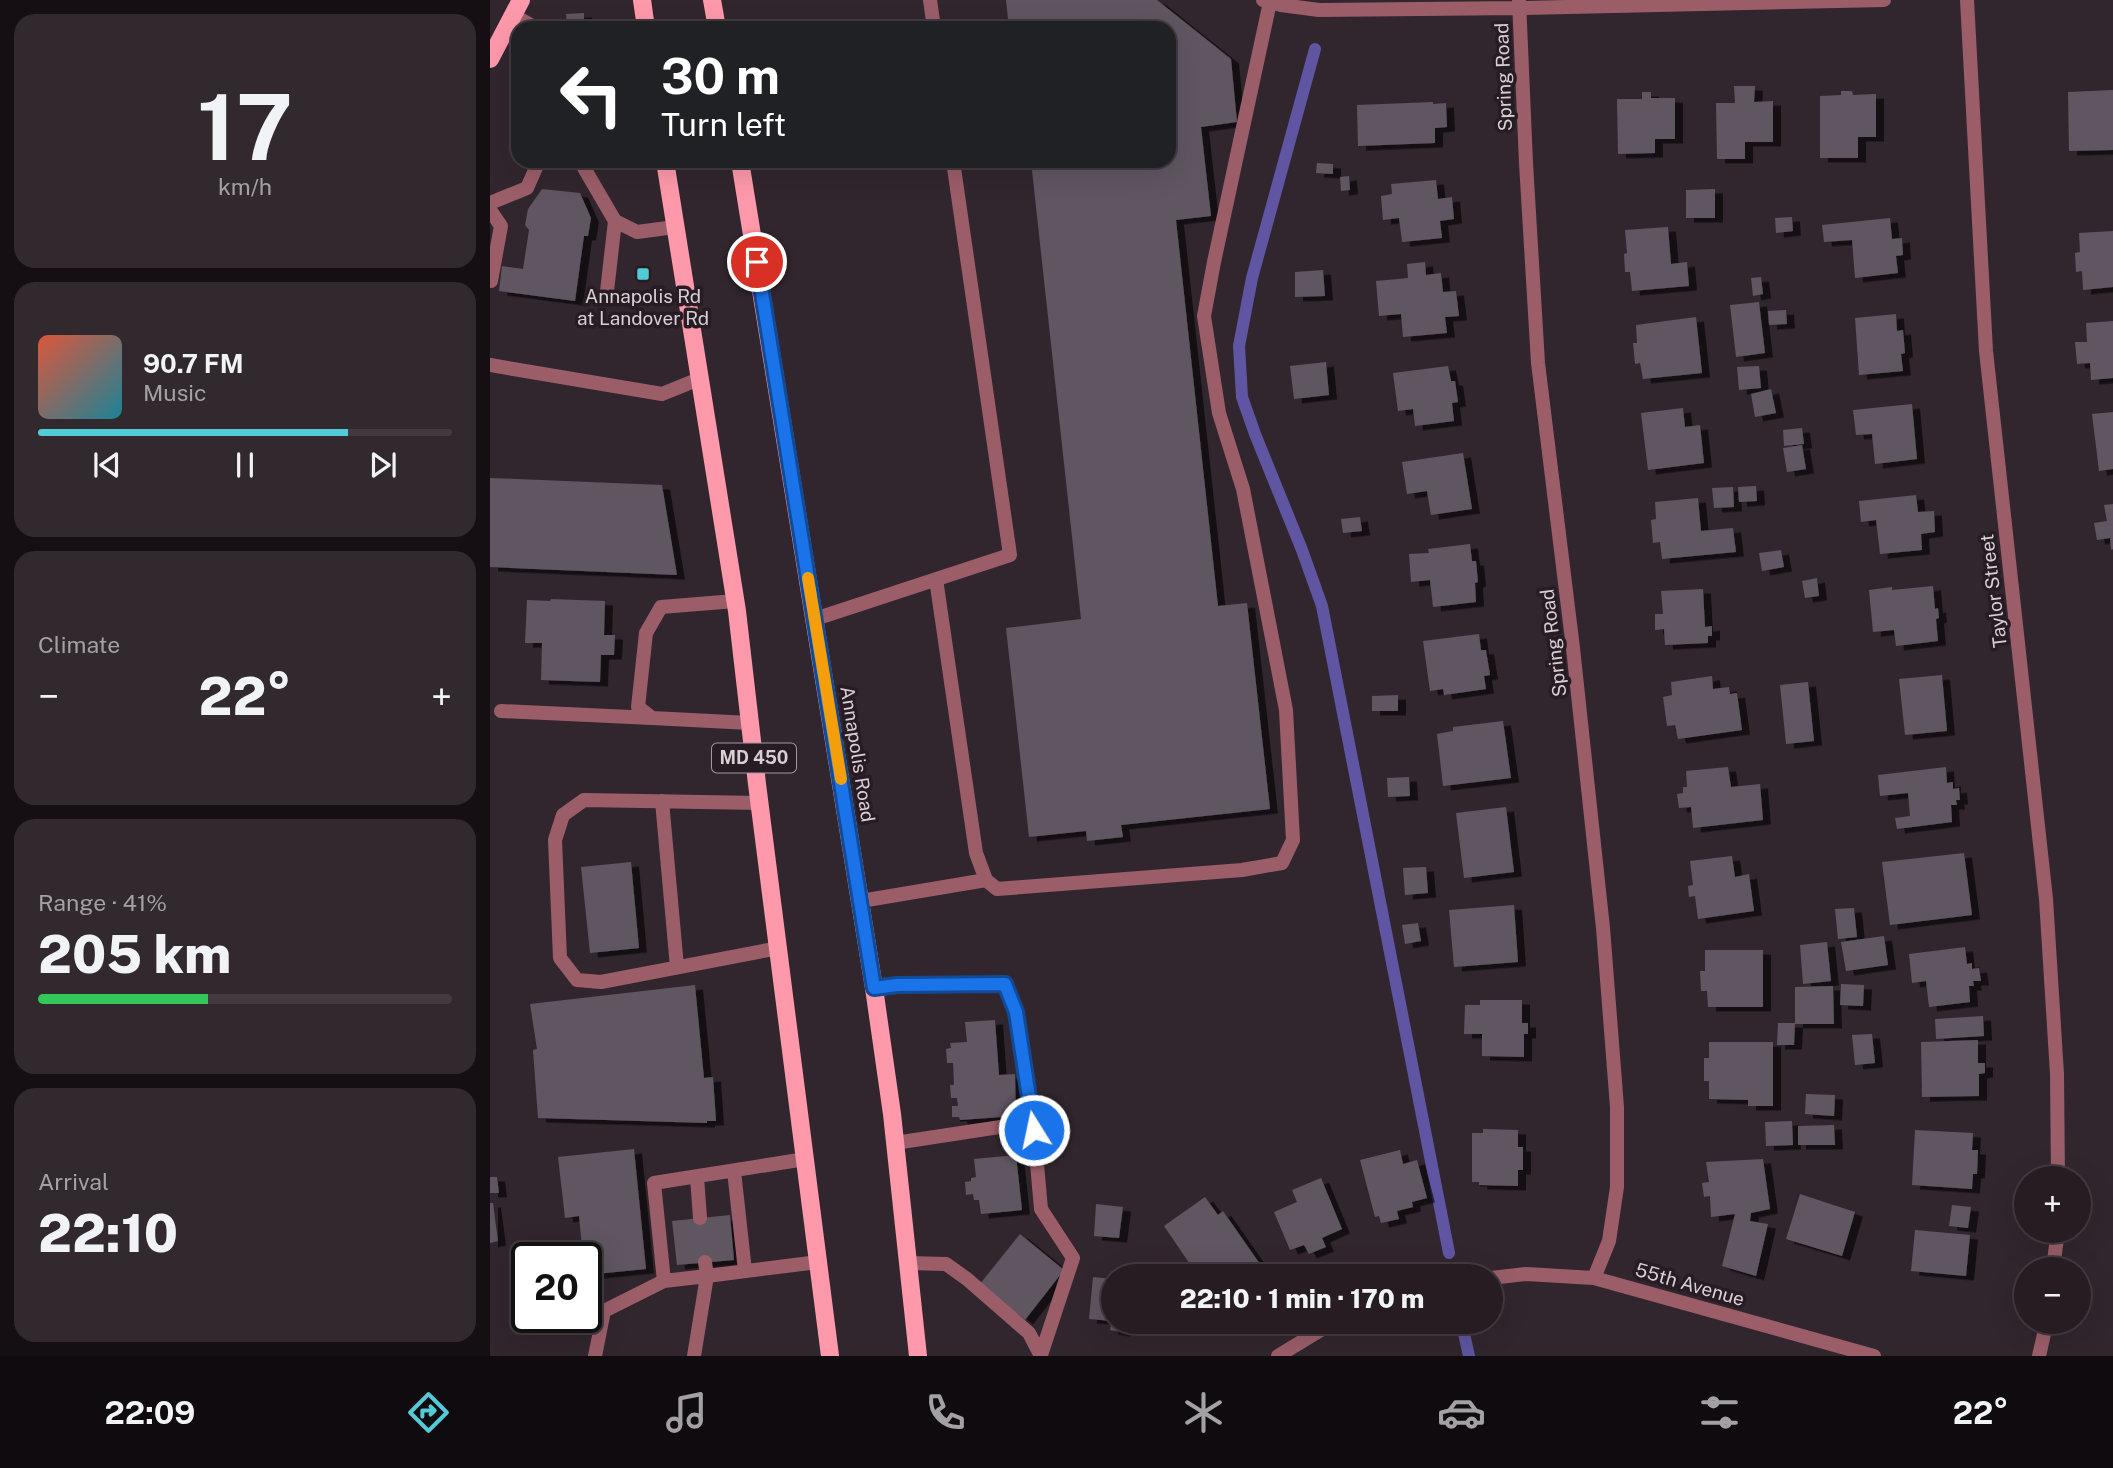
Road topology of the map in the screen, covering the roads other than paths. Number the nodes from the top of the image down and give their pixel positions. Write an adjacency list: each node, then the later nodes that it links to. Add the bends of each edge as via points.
1 (642, 0): 10 (main road)
2 (712, 0): 11 (main road)
3 (930, 0): 12 (street)
4 (1884, 0): 7 (street)
5 (1967, 0): 43 (street, Taylor Street, via 1986,351 2046,899)
6 (1266, 1): 7 (street, via 1319,10); 35 (street, via 1205,316 1219,413 1244,489 1286,710 1293,840 1282,863 1242,870 997,889)
7 (1520, 4): 52 (street, Spring Road, via 1538,363 1596,862 1617,1107 1617,1187 1609,1241)
8 (517, 8): 9 (street); 13 (main road)
9 (529, 21)
10 (643, 21)
11 (716, 21)
12 (933, 21)
13 (490, 59)
14 (535, 168): 19 (street, via 527,188)
15 (584, 168): 21 (street)
16 (665, 168): 22 (main road, MD 450)
17 (741, 168): 29 (main road, Annapolis Road)
18 (954, 168): 27 (street, via 1010,555)
19 (490, 204)
20 (490, 210): 23 (street, via 501,226)
21 (615, 221): 22 (street, via 637,232); 24 (street)
22 (675, 227): 26 (main road, MD 450)
23 (491, 281)
24 (607, 291)
25 (490, 365): 26 (street, via 662,394)
26 (699, 379): 28 (main road, MD 450)
27 (936, 579): 29 (street); 35 (street, via 976,853)
28 (736, 601): 31 (street, via 661,607 646,633 638,707); 32 (main road, MD 450)
29 (815, 619): 36 (main road, Annapolis Road)
30 (501, 711): 31 (street)
31 (652, 719): 32 (street)
32 (750, 723): 34 (main road, MD 450)
33 (662, 801): 34 (street); 38 (street); 38 (street, via 584,800 563,815 555,840 560,958 577,980 601,982)
34 (760, 803): 37 (main road, MD 450)
35 (986, 880): 36 (street)
36 (861, 901): 39 (main road, Annapolis Road)
37 (779, 948): 38 (street); 42 (main road, MD 450)
38 (677, 967)
39 (874, 988): 40 (street, via 1005,984 1016,1012); 41 (main road, Annapolis Road)
40 (1033, 1122): 41 (street); 56 (street, via 1041,1209 1073,1258)
41 (895, 1143): 48 (main road, Annapolis Road)
42 (805, 1159): 44 (street); 47 (main road, MD 450)
43 (2058, 1166)
44 (734, 1171): 45 (street); 50 (street)
45 (696, 1177): 46 (street); 53 (street, via 654,1183)
46 (700, 1218)
47 (818, 1262): 50 (street); 59 (main road, MD 450)
48 (907, 1263): 56 (street, via 946,1264 1029,1333); 60 (main road, Annapolis Road)
49 (706, 1269): 50 (street); 53 (street); 58 (street)
50 (745, 1271)
51 (1503, 1277): 52 (street, 55th Avenue)
52 (1594, 1278): 62 (street, 55th Avenue)
53 (664, 1281): 57 (street, via 604,1311)
54 (1314, 1334): 61 (street)
55 (2044, 1334): 63 (street)
56 (1041, 1355)
57 (595, 1356)
58 (694, 1356)
59 (830, 1356)
60 (918, 1356)
61 (1278, 1356)
62 (1874, 1356)
63 (2039, 1356)

